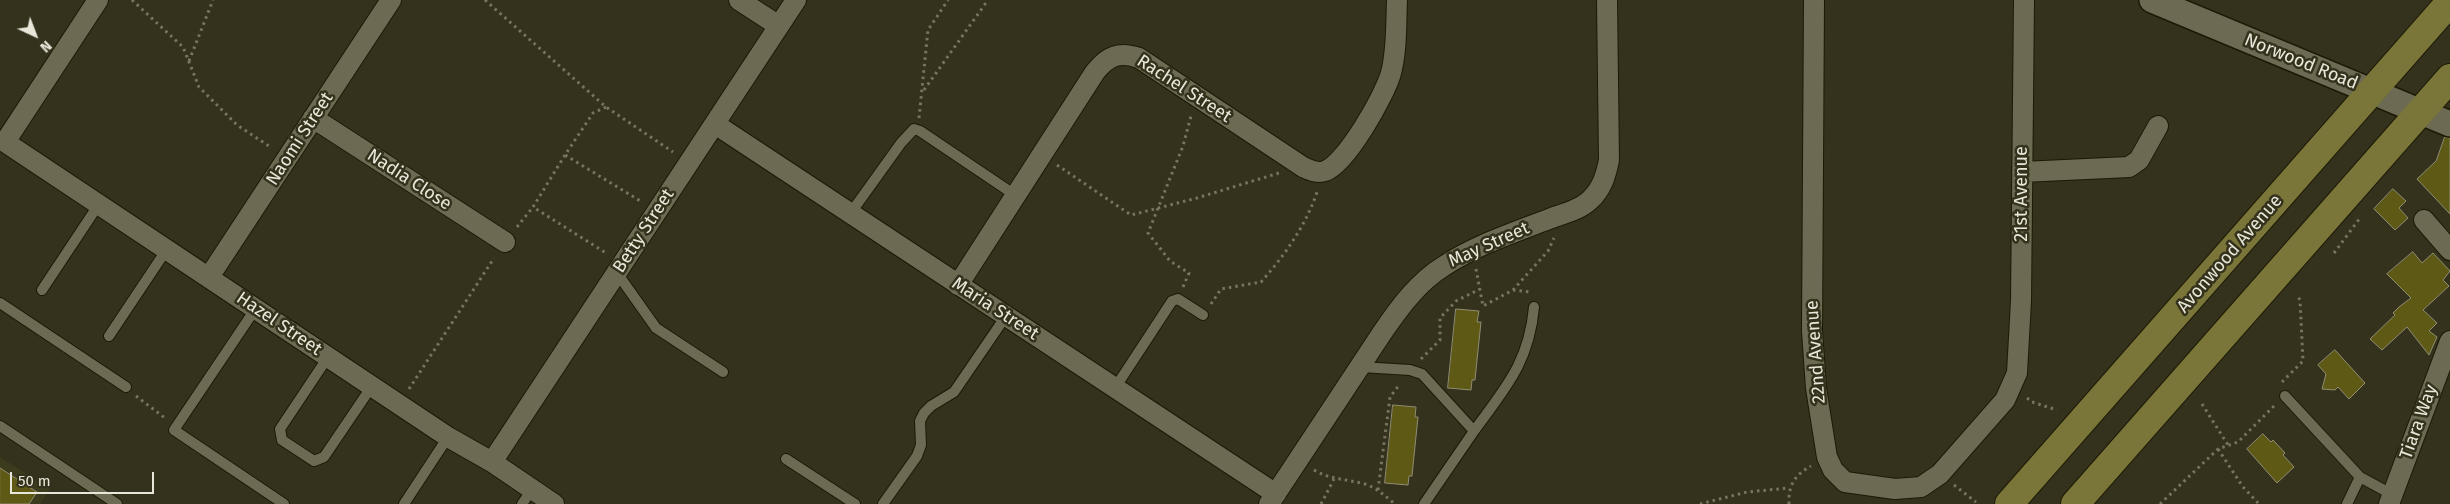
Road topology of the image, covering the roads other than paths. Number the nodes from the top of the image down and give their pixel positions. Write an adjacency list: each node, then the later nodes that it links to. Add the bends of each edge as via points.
1 (98, 0): 19 (street)
2 (391, 0): 15 (street, Naomi Street)
3 (739, 0): 11 (street)
4 (796, 0): 11 (street, Betty Street)
5 (1397, 0): 21 (street, Rachel Street, via 1394,53 1384,92 1344,154 1323,172 1313,172 1293,161 1139,58 1118,54 1103,62)
6 (1607, 0): 40 (street, May Street, via 1609,160 1598,193 1580,207 1472,249 1442,267 1398,310)
7 (1814, 0): 43 (street, 22nd Avenue, via 1812,331 1816,388 1827,457 1838,477 1854,484 1895,489 1927,484 1940,474 2005,400)
8 (2024, 0): 20 (street, 21st Avenue)
9 (2152, 0): 13 (street, Norwood Road)
10 (2450, 2): 13 (main road, Avonwood Avenue)
11 (779, 26): 16 (street, Betty Street)
12 (2450, 78): 14 (main road)
13 (2372, 92): 14 (street, Norwood Road); 63 (main road, Avonwood Avenue)
14 (2420, 112): 17 (street, Norwood Road); 64 (main road)
15 (313, 118): 25 (street, Nadia Close); 29 (street, Naomi Street)
16 (714, 124): 23 (street, Maria Street); 28 (street, Betty Street)
17 (2450, 124)
18 (2158, 126): 20 (street, via 2139,160 2129,167)
19 (2, 145): 22 (street, Hazel Street)
20 (2022, 172): 43 (street, 21st Avenue, via 2019,357)
21 (1015, 195): 23 (lane, via 917,130 911,130); 30 (street, Rachel Street)
22 (98, 204): 26 (street, Hazel Street); 31 (lane)
23 (850, 214): 30 (street, Maria Street)
24 (2424, 220): 27 (street)
25 (505, 242)
26 (167, 250): 29 (street, Hazel Street); 37 (lane)
27 (2450, 250)
28 (620, 268): 41 (lane, via 656,328); 51 (street, Betty Street)
29 (209, 277): 33 (street, Hazel Street)
30 (958, 285): 36 (street, Maria Street)
31 (42, 290)
32 (0, 302): 44 (lane)
33 (256, 308): 39 (street, Hazel Street); 57 (lane, via 175,431)
34 (1534, 308): 48 (lane, via 1530,339 1522,361)
35 (1203, 315): 45 (lane, via 1178,299 1170,304)
36 (1006, 316): 45 (street, Maria Street); 61 (lane, via 954,392 924,413 920,421 919,450)
37 (108, 336)
38 (2450, 341): 55 (street, Tiara Way)
39 (328, 357): 42 (street, Hazel Street); 42 (lane, via 280,429 282,440 314,461 324,457)
40 (1361, 367): 48 (lane, via 1410,370 1422,374); 54 (street, May Street)
41 (723, 372)
42 (372, 386): 49 (street, Hazel Street)
43 (2012, 386)
44 (126, 387)
45 (1115, 388): 54 (street, Maria Street)
46 (2285, 396): 52 (lane)
47 (0, 426): 56 (lane)
48 (1474, 430): 62 (lane)
49 (448, 437): 51 (street, Hazel Street); 58 (lane)
50 (786, 459): 60 (lane)
51 (492, 462): 53 (street, Hazel Street)
52 (2360, 476): 55 (lane); 65 (lane)
53 (527, 496): 59 (street, Hazel Street)
54 (1273, 499)
55 (2391, 499)
56 (117, 504)
57 (284, 504)
58 (404, 504)
59 (554, 504)
60 (855, 504)
61 (883, 504)
62 (1424, 504)
63 (2009, 504)
64 (2075, 504)
65 (2347, 504)

